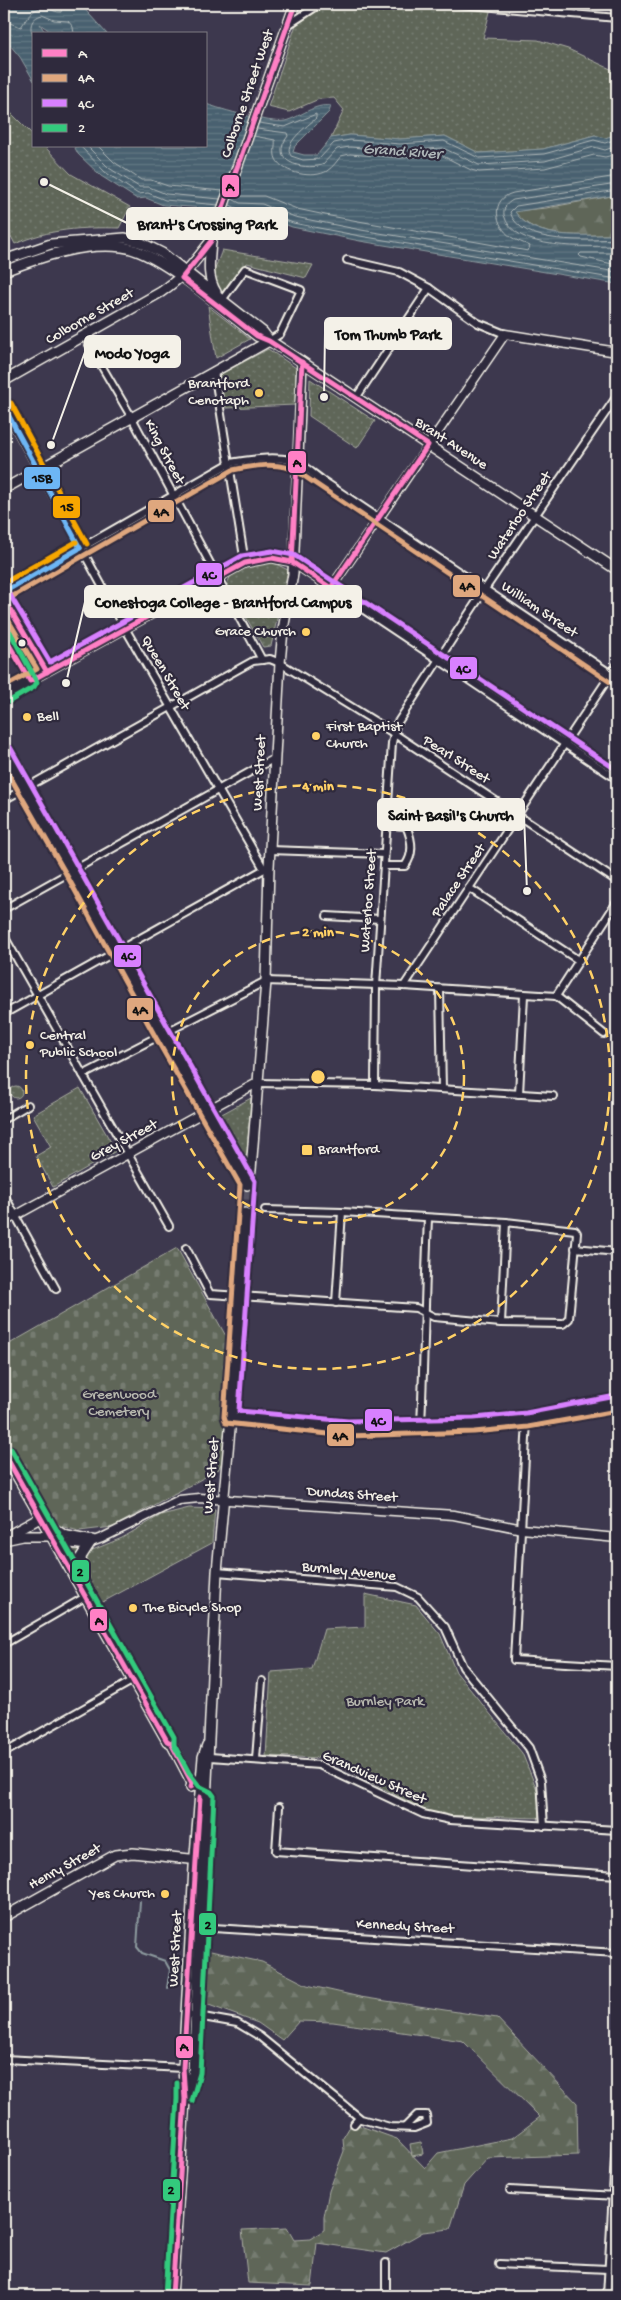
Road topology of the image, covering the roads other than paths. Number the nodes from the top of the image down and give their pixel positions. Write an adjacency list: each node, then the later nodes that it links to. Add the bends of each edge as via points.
1 (295, 4): 6 (main road, Colborne Street West)
2 (320, 4): 6 (street)
3 (459, 4): 4 (street)
4 (495, 6): 5 (street)
5 (617, 18)
6 (287, 26): 7 (main road, Colborne Street West)
7 (212, 241): 11 (main road, Colborne Street West); 13 (main road, via 210,280)
8 (4, 260): 11 (main road, via 51,244 125,238 162,253)
9 (347, 260): 12 (street, via 399,272)
10 (4, 271): 11 (main road, via 58,252 99,246 140,252)
11 (185, 275): 13 (main road, Brant Avenue); 15 (main road, Colborne Street); 16 (main road, Brant Avenue, via 257,336)
12 (429, 288): 14 (street, via 478,323); 22 (street)
13 (222, 300): 16 (main road, Brant Avenue, via 264,332); 16 (street, via 244,268 301,290 280,334)
14 (504, 334): 17 (street); 25 (street)
15 (84, 336): 20 (main road, Colborne Street); 24 (street, King Street)
16 (269, 340): 18 (main road, Brant Avenue); 19 (main road)
17 (617, 352)
18 (302, 362): 22 (main road, Brant Avenue); 27 (main road, West Street)
19 (214, 371): 24 (main road); 26 (street)
20 (4, 381)
21 (617, 396): 31 (street, Waterloo Street)
22 (356, 398): 25 (main road, Brant Avenue)
23 (4, 407): 28 (street, Queen Street)
24 (132, 418): 28 (main road); 30 (street, King Street)
25 (428, 445): 31 (main road, Brant Avenue); 32 (street)
26 (230, 463): 27 (street, via 287,459); 30 (street); 35 (street)
27 (297, 463): 32 (street, William Street); 34 (main road, West Street)
28 (38, 469): 29 (main road); 33 (street, Queen Street)
29 (4, 489)
30 (173, 495): 33 (street); 37 (street, King Street)
31 (535, 516): 36 (main road, Brant Avenue); 39 (street, Waterloo Street)
32 (380, 518): 38 (street); 39 (street, William Street)
33 (80, 548): 40 (street); 41 (street, Queen Street)
34 (292, 562): 35 (street, via 272,558); 38 (street); 44 (main road, West Street)
35 (245, 563): 37 (street)
36 (617, 570)
37 (219, 577): 41 (street); 42 (street, King Street)
38 (331, 588): 43 (street)
39 (485, 589): 43 (street, Waterloo Street); 46 (street, William Street)
40 (4, 592)
41 (125, 628): 47 (street); 48 (street, Queen Street)
42 (262, 660): 44 (street); 48 (street, via 253,661)
43 (440, 661): 49 (street, Waterloo Street, via 396,725); 50 (street)
44 (280, 663): 49 (street, Pearl Street); 52 (main road, West Street)
45 (617, 665): 46 (street, Palace Street)
46 (614, 676): 50 (street, Palace Street)
47 (4, 695)
48 (169, 707): 54 (street); 55 (street, Queen Street)
49 (394, 734): 57 (street, Pearl Street); 58 (street, Waterloo Street)
50 (564, 744): 53 (street); 57 (street, Palace Street)
51 (4, 751): 54 (main road)
52 (275, 758): 55 (street); 59 (main road, West Street)
53 (617, 778)
54 (24, 788): 56 (street); 63 (main road)
55 (218, 790): 62 (street, Queen Street); 63 (street)
56 (4, 800)
57 (518, 816): 64 (street, Pearl Street); 65 (street, Palace Street)
58 (387, 825): 60 (street, Waterloo Street); 61 (street, via 406,826 411,836 410,859 405,866)
59 (270, 850): 60 (street); 62 (main road, West Street)
60 (384, 854): 61 (street, Waterloo Street)
61 (384, 866): 69 (street, Waterloo Street)
62 (266, 868): 71 (street); 73 (main road, West Street)
63 (73, 870): 67 (street); 71 (main road)
64 (617, 881)
65 (469, 888): 72 (street); 75 (street, Palace Street)
66 (617, 902): 72 (street)
67 (4, 909)
68 (327, 916): 69 (street)
69 (380, 919): 74 (street, Waterloo Street)
70 (4, 936): 78 (street)
71 (117, 951): 78 (street); 81 (main road)
72 (578, 960): 79 (street)
73 (266, 981): 74 (street); 81 (street); 84 (main road, West Street)
74 (376, 986): 75 (street); 85 (street, Waterloo Street)
75 (404, 986): 76 (street)
76 (440, 990): 77 (street); 86 (street)
77 (524, 995): 79 (street); 87 (street)
78 (36, 996): 80 (street); 83 (street)
79 (556, 996): 82 (street)
80 (4, 1014)
81 (162, 1034): 83 (street); 90 (main road)
82 (604, 1034)
83 (83, 1075): 92 (street)
84 (257, 1083): 85 (street); 90 (street, Grey Street); 90 (main road, West Street, via 251,1170 247,1184)
85 (375, 1085): 86 (street)
86 (442, 1089): 87 (street)
87 (519, 1094): 88 (street)
88 (553, 1096)
89 (28, 1105): 91 (street)
90 (207, 1112): 92 (street, Grey Street)
91 (4, 1119)
92 (128, 1154): 97 (street, Grey Street); 101 (street)
93 (4, 1195): 97 (street)
94 (265, 1210): 95 (street)
95 (342, 1212): 98 (street); 107 (street)
96 (245, 1214): 106 (main road, West Street)
97 (16, 1216): 99 (street, Grey Street); 105 (street)
98 (428, 1218): 100 (street); 108 (street)
99 (4, 1222)
100 (506, 1222): 103 (street, via 571,1229 577,1233); 109 (street)
101 (169, 1226)
102 (186, 1248): 106 (street, via 210,1294)
103 (575, 1248): 104 (street); 109 (street, via 567,1323)
104 (617, 1252)
105 (56, 1289)
106 (240, 1295): 107 (street); 111 (main road, West Street)
107 (336, 1302): 108 (street, via 416,1308)
108 (425, 1312): 109 (street, via 434,1317); 113 (street)
109 (501, 1323)
110 (617, 1403): 112 (street)
111 (231, 1418): 113 (street, via 348,1429); 115 (main road, West Street)
112 (527, 1420): 113 (street); 117 (street)
113 (421, 1426)
114 (4, 1453): 116 (main road)
115 (223, 1501): 117 (street, Dundas Street, via 454,1515); 121 (street, Dundas Street, via 180,1500); 122 (main road, West Street)
116 (40, 1518): 118 (main road); 120 (main road); 121 (street, via 65,1535)
117 (522, 1528): 119 (street, Dundas Street); 125 (street, via 514,1660)
118 (50, 1536): 120 (main road); 121 (street, Dundas Street, via 74,1545); 123 (main road)
119 (617, 1538)
120 (4, 1539)
121 (92, 1540): 123 (main road, via 82,1557)
122 (217, 1572): 128 (main road, West Street); 134 (street, Burnley Avenue, via 397,1587 418,1597 445,1627 463,1667 529,1748 541,1781)
123 (85, 1597): 124 (street); 126 (main road)
124 (4, 1644)
125 (617, 1666)
126 (132, 1681): 129 (street); 132 (main road, via 188,1785)
127 (262, 1681): 131 (street)
128 (208, 1742): 130 (main road, West Street); 132 (main road, West Street, via 203,1757)
129 (4, 1753)
130 (210, 1757): 131 (street, Grandview Street); 132 (main road, West Street)
131 (256, 1759): 134 (street, Grandview Street, via 319,1765 423,1814 450,1820)
132 (204, 1798): 136 (main road, West Street)
133 (279, 1806): 137 (street, via 276,1851)
134 (544, 1826): 135 (street, Grandview Street)
135 (617, 1830)
136 (198, 1860): 138 (main road, Henry Street, via 133,1853 115,1855); 139 (main road, West Street)
137 (617, 1875)
138 (4, 1917)
139 (196, 1927): 140 (street, Kennedy Street); 141 (main road, West Street); 142 (main road, West Street)
140 (617, 1953)
141 (186, 2014): 142 (street); 144 (main road, West Street)
142 (196, 2015): 145 (main road, West Street, via 193,2073); 146 (street, via 237,2023 259,2036)
143 (4, 2059): 144 (street)
144 (183, 2068): 145 (main road, West Street)
145 (185, 2099): 155 (main road, West Street)
146 (359, 2118): 148 (street); 149 (street, via 390,2127)
147 (617, 2122): 151 (street)
148 (354, 2124)
149 (404, 2127)
150 (510, 2190): 151 (street)
151 (615, 2196): 154 (street)
152 (386, 2263): 156 (street)
153 (498, 2264): 154 (street)
154 (608, 2269): 157 (street)
155 (172, 2296)
156 (386, 2296)
157 (607, 2296)

